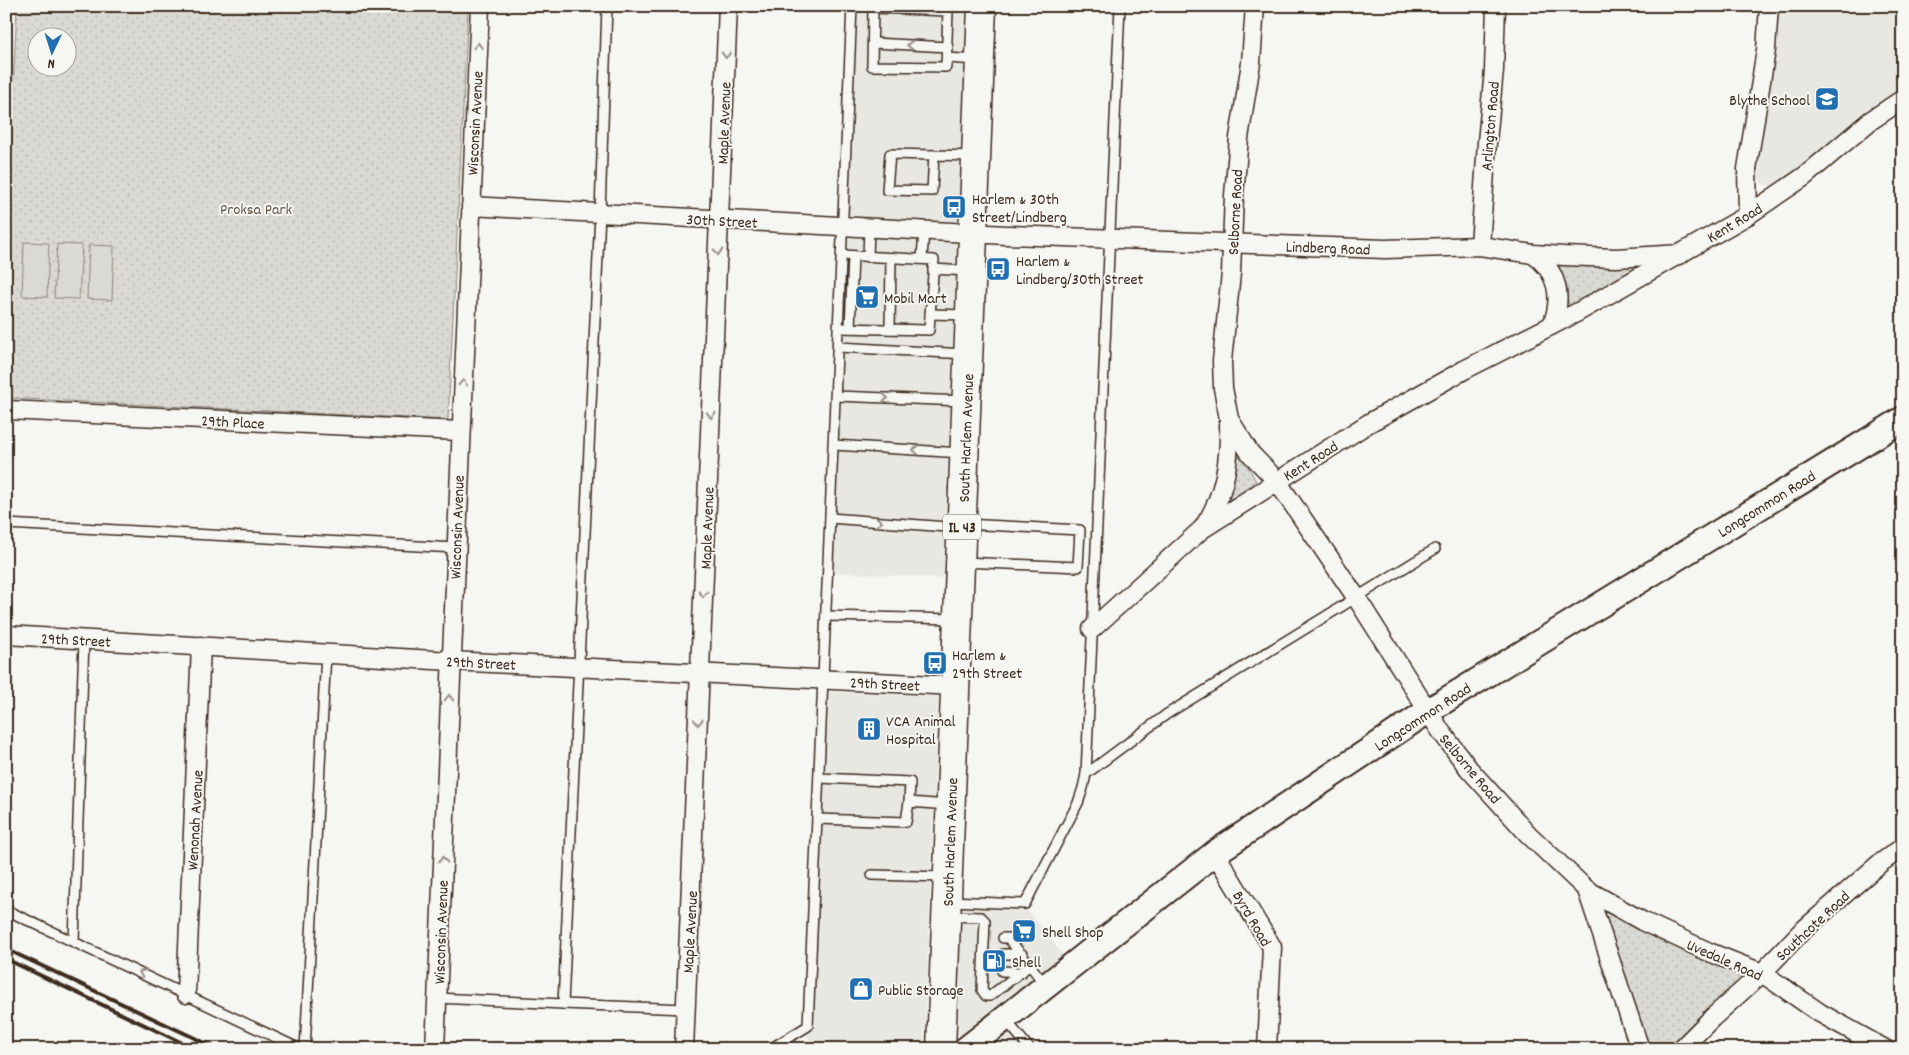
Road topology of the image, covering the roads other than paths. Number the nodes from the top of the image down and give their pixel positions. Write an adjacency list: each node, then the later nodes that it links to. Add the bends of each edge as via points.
1 (480, 6): 17 (street, Wisconsin Avenue, one-way to 1)
2 (607, 6): 18 (lane)
3 (728, 6): 20 (street, Maple Avenue, one-way to 20)
4 (852, 6): 21 (lane)
5 (982, 6): 12 (main road, South Harlem Avenue / IL 43)
6 (1120, 6): 25 (lane)
7 (1255, 6): 26 (street, Selborne Road, via 1251,63 1239,138)
8 (1496, 6): 27 (street, Arlington Road)
9 (1768, 6): 19 (street, via 1766,50 1747,169)
10 (873, 43): 11 (lane, one-way to 10); 11 (lane, via 873,8 948,11); 13 (lane, via 872,66)
11 (948, 47): 13 (lane)
12 (980, 60): 13 (lane); 16 (main road, South Harlem Avenue / IL 43)
13 (947, 63)
14 (1903, 98): 19 (street, Kent Road, via 1870,121 1806,176)
15 (934, 155): 15 (lane, via 932,191 887,190 890,154); 16 (lane)
16 (976, 156): 24 (main road, South Harlem Avenue / IL 43)
17 (471, 206): 18 (street, 30th Street); 50 (street, Wisconsin Avenue, one-way to 17)
18 (600, 213): 20 (street, 30th Street); 70 (lane)
19 (1748, 214): 29 (street, Kent Road)
20 (719, 220): 21 (street, 30th Street); 71 (street, Maple Avenue, one-way to 71)
21 (844, 226): 22 (street, 30th Street); 30 (lane)
22 (870, 227): 23 (street, 30th Street); 32 (lane)
23 (924, 230): 24 (street, 30th Street); 34 (lane)
24 (973, 233): 25 (street, Lindberg Road); 36 (main road, South Harlem Avenue / IL 43)
25 (1110, 238): 26 (street, Lindberg Road); 64 (lane)
26 (1232, 243): 27 (street, Lindberg Road, via 1386,249); 48 (street, Selborne Road, via 1222,361)
27 (1480, 246): 28 (street, Lindberg Road)
28 (1533, 254): 29 (street, Lindberg Road, via 1616,258); 39 (street, via 1548,266 1556,285 1558,304)
29 (1681, 254): 39 (street, Kent Road)
30 (842, 255): 31 (lane); 40 (lane)
31 (853, 256): 32 (lane); 41 (lane)
32 (868, 257): 33 (lane)
33 (891, 258): 34 (lane); 42 (lane, via 894,303)
34 (922, 259): 35 (lane, via 934,260)
35 (933, 269): 36 (lane); 37 (lane, via 929,283)
36 (971, 272): 38 (main road, South Harlem Avenue / IL 43)
37 (930, 314): 38 (lane); 42 (lane, via 929,330)
38 (970, 315): 44 (main road, South Harlem Avenue / IL 43)
39 (1552, 325): 53 (street, Kent Road, via 1369,423)
40 (839, 328): 41 (lane); 43 (lane)
41 (850, 328): 42 (lane)
42 (890, 330)
43 (838, 347): 44 (lane); 45 (lane)
44 (968, 354): 46 (main road, South Harlem Avenue / IL 43)
45 (836, 396): 46 (lane, one-way to 46); 51 (lane)
46 (966, 401): 52 (main road, South Harlem Avenue / IL 43)
47 (6, 410): 50 (street, 29th Place)
48 (1229, 419): 53 (street, Selborne Road, via 1250,453); 57 (street, Selborne Road, via 1229,451 1223,486 1212,515)
49 (1903, 419): 74 (street, Longcommon Road)
50 (460, 431): 58 (street, Wisconsin Avenue)
51 (834, 446): 52 (lane, one-way to 51); 54 (lane)
52 (965, 453): 56 (main road, South Harlem Avenue / IL 43)
53 (1276, 482): 57 (street, Kent Road); 61 (street, Selborne Road)
54 (830, 518): 56 (lane, one-way to 56); 62 (lane)
55 (6, 524): 58 (lane)
56 (962, 526): 60 (main road, South Harlem Avenue / IL 43); 60 (lane, via 1080,530 1078,567)
57 (1201, 530): 64 (street, Kent Road)
58 (456, 548): 69 (street, Wisconsin Avenue)
59 (1435, 549): 61 (lane)
60 (960, 562): 63 (main road, South Harlem Avenue / IL 43)
61 (1356, 597): 74 (street, Selborne Road); 75 (lane, via 1167,714)
62 (826, 616): 63 (lane); 72 (lane)
63 (958, 619): 73 (main road, South Harlem Avenue / IL 43)
64 (1092, 629): 75 (lane)
65 (6, 635): 66 (street, 29th Street)
66 (84, 639): 67 (street, 29th Street); 87 (lane)
67 (201, 646): 68 (street, 29th Street); 95 (street, Wenonah Avenue)
68 (326, 653): 69 (street, 29th Street); 101 (lane)
69 (451, 661): 70 (street, 29th Street); 96 (street, Wisconsin Avenue, one-way to 69)
70 (578, 668): 71 (street, 29th Street); 97 (lane)
71 (700, 674): 72 (street, 29th Street); 98 (street, Maple Avenue, one-way to 98)
72 (823, 680): 73 (street, 29th Street); 76 (lane)
73 (955, 686): 78 (main road, South Harlem Avenue / IL 43)
74 (1428, 711): 81 (street, Longcommon Road); 83 (street, Selborne Road, via 1469,769 1528,834)
75 (1086, 774): 84 (lane, via 1078,803 1025,904)
76 (819, 778): 77 (lane, via 910,782); 79 (lane)
77 (908, 802): 78 (lane); 79 (lane, via 906,822)
78 (951, 806): 84 (main road, South Harlem Avenue / IL 43)
79 (817, 819): 104 (lane, via 808,1026)
80 (1903, 847): 93 (street, Southcote Road, via 1806,928)
81 (1215, 853): 94 (street, Longcommon Road); 108 (street, Byrd Road, via 1272,947)
82 (872, 875): 84 (lane)
83 (1587, 890): 93 (street, Uvedale Road, via 1642,921); 109 (street, Selborne Road)
84 (947, 898): 92 (lane, via 983,918 982,990 986,996); 105 (main road, South Harlem Avenue / IL 43)
85 (6, 910): 87 (lane)
86 (1003, 938): 89 (lane, via 1008,938)
87 (74, 942): 95 (lane, one-way to 87)
88 (1003, 954): 89 (lane)
89 (1022, 954): 90 (lane)
90 (1030, 965): 92 (lane); 94 (lane)
91 (1002, 971): 92 (lane)
92 (1022, 972)
93 (1762, 973): 110 (street, Southcote Road); 111 (street, Uvedale Road, via 1820,1013)
94 (1046, 985): 99 (street, Longcommon Road)
95 (186, 994): 100 (lane)
96 (437, 998): 97 (lane); 102 (street, Wisconsin Avenue)
97 (563, 1004): 98 (lane)
98 (685, 1009): 103 (street, Maple Avenue)
99 (1004, 1018): 106 (street, Longcommon Road); 107 (lane)
100 (300, 1049)
101 (305, 1049)
102 (435, 1049)
103 (684, 1049)
104 (770, 1049)
105 (941, 1049)
106 (966, 1049)
107 (1030, 1049)
108 (1267, 1049)
109 (1640, 1049)
110 (1681, 1049)
111 (1885, 1049)

